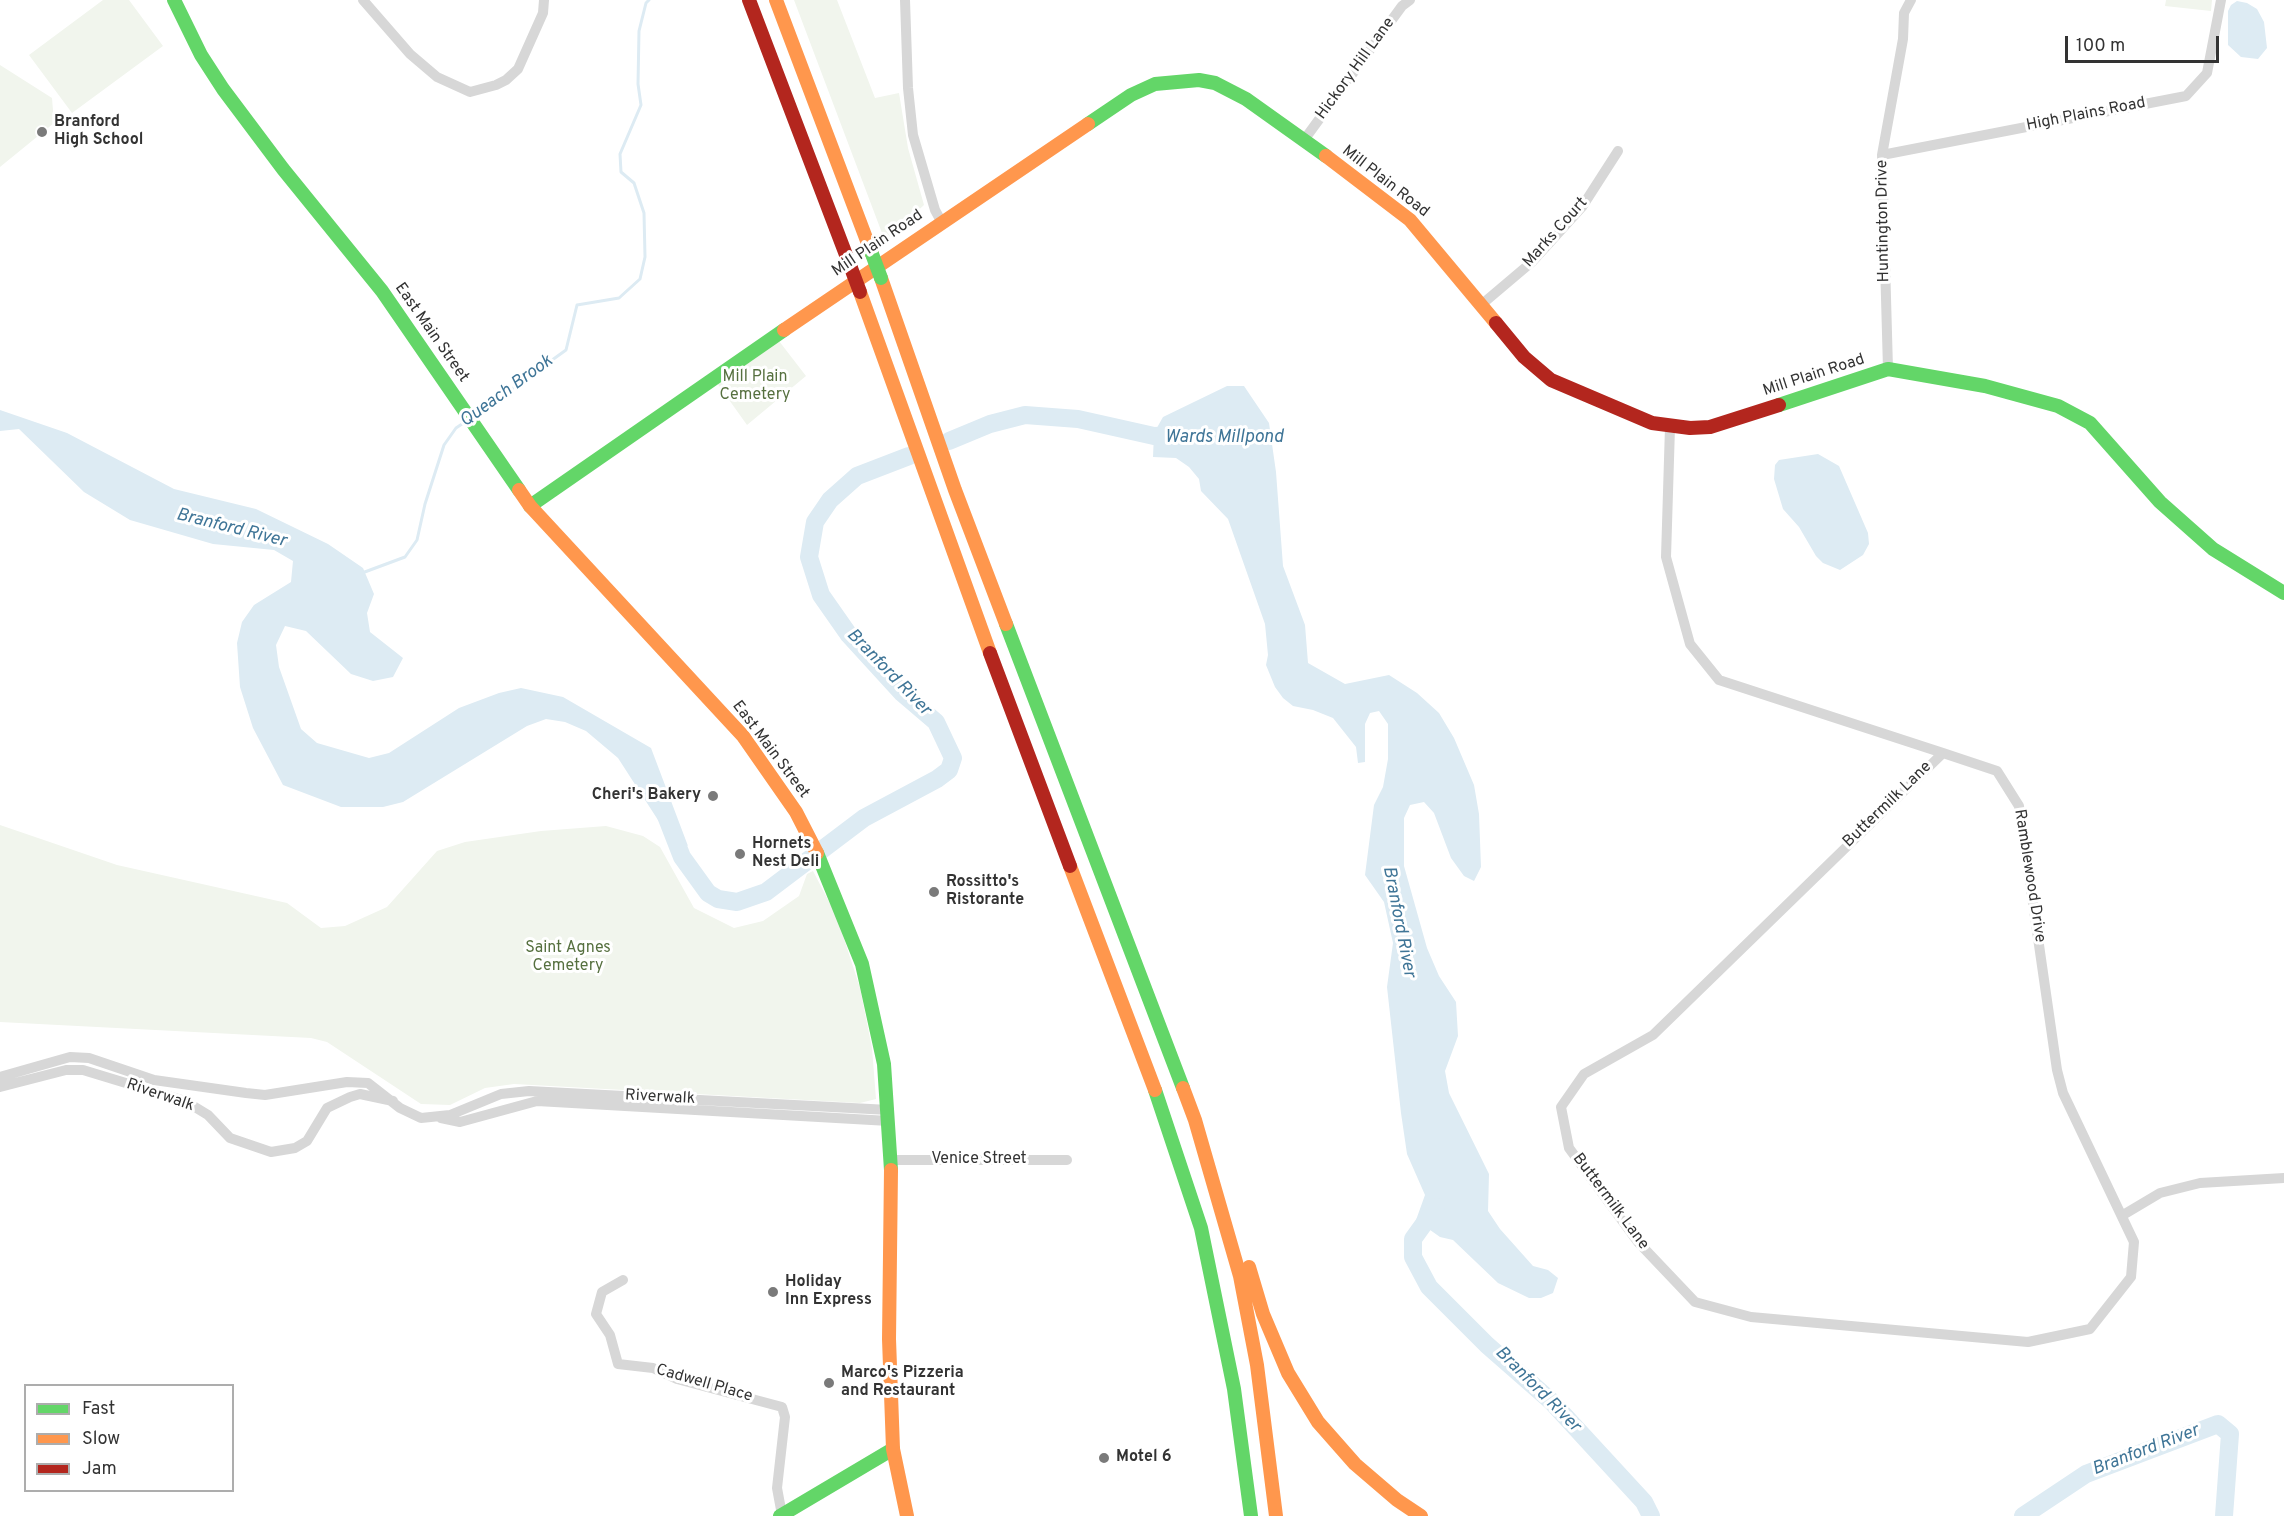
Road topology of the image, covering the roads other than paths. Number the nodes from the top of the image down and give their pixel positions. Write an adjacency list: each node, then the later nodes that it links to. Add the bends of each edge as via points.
1 (174, 0): 17 (main road, East Main Street, via 223,89 382,291)
2 (363, 0): 3 (street, via 410,54 437,77 470,92 496,85 518,69 543,13)
3 (544, 0)
4 (749, 0): 35 (main road, bridge, via 914,434 946,536 1171,1133 1198,1217 1234,1389)
5 (776, 0): 25 (main road, bridge, via 881,278 955,490)
6 (905, 0): 13 (street, via 914,135)
7 (1410, 0): 10 (street, Hickory Hill Lane)
8 (1911, 0): 12 (street, Huntington Drive, via 1904,13)
9 (2221, 0): 12 (street, High Plains Road, via 2207,73 2186,96)
10 (1304, 140): 13 (main road, Mill Plain Road, via 1246,99 1215,83 1183,79 1162,82 1131,95); 14 (main road, Mill Plain Road, via 1410,220)
11 (1618, 151): 14 (street, Marks Court, via 1582,207 1533,261)
12 (1882, 155): 15 (street, Huntington Drive)
13 (941, 221): 17 (main road, Mill Plain Road)
14 (1481, 305): 16 (main road, Mill Plain Road, via 1524,357 1551,380 1629,415)
15 (1888, 369): 16 (main road, Mill Plain Road, via 1710,427); 18 (main road, Mill Plain Road, via 1985,386 2058,406 2090,423 2186,526 2213,549)
16 (1670, 427): 19 (street, Ramblewood Drive, via 1666,557 1690,644 1719,680)
17 (530, 506): 23 (main road, East Main Street, via 729,719 764,764 809,836 843,906 867,981 879,1035)
18 (2284, 593)
19 (1943, 753): 29 (street, Ramblewood Drive, via 1997,771 2019,806 2056,1070 2063,1093); 30 (street, Buttermilk Lane, via 1653,1035 1584,1074 1561,1107 1569,1148 1638,1242 1695,1302 1751,1317 2028,1342 2090,1329)
20 (0, 1077): 22 (street, Riverwalk, via 69,1057 89,1058 154,1080 265,1095 346,1082 368,1083)
21 (0, 1087): 22 (street, Riverwalk, via 66,1070 82,1070 185,1101 208,1115 230,1138 271,1152 295,1148 307,1141 327,1108 350,1097 360,1094)
22 (393, 1101): 24 (street, Riverwalk, via 421,1118)
23 (889, 1115): 24 (street, Riverwalk, via 537,1101 460,1122); 24 (street, Riverwalk, via 529,1091 501,1094 450,1115); 26 (main road, East Main Street)
24 (435, 1117)
25 (1195, 1120): 36 (main road, via 1240,1276 1257,1365); 37 (main road, via 1231,1210 1263,1314 1288,1373 1318,1422 1355,1464)
26 (891, 1160): 27 (street, Venice Street); 32 (main road, East Main Street, via 889,1339)
27 (1067, 1160)
28 (2284, 1178): 29 (street, via 2200,1183 2160,1193)
29 (2123, 1215): 30 (street, Ramblewood Drive, via 2134,1242)
30 (2131, 1277)
31 (623, 1280): 33 (street, Cadwell Place, via 602,1292 596,1314 610,1335 618,1364 653,1368 782,1407 785,1417 777,1488)
32 (893, 1449): 33 (main road); 34 (main road, East Main Street)
33 (781, 1515)
34 (907, 1516)
35 (1251, 1516)
36 (1276, 1516)
37 (1421, 1516)

